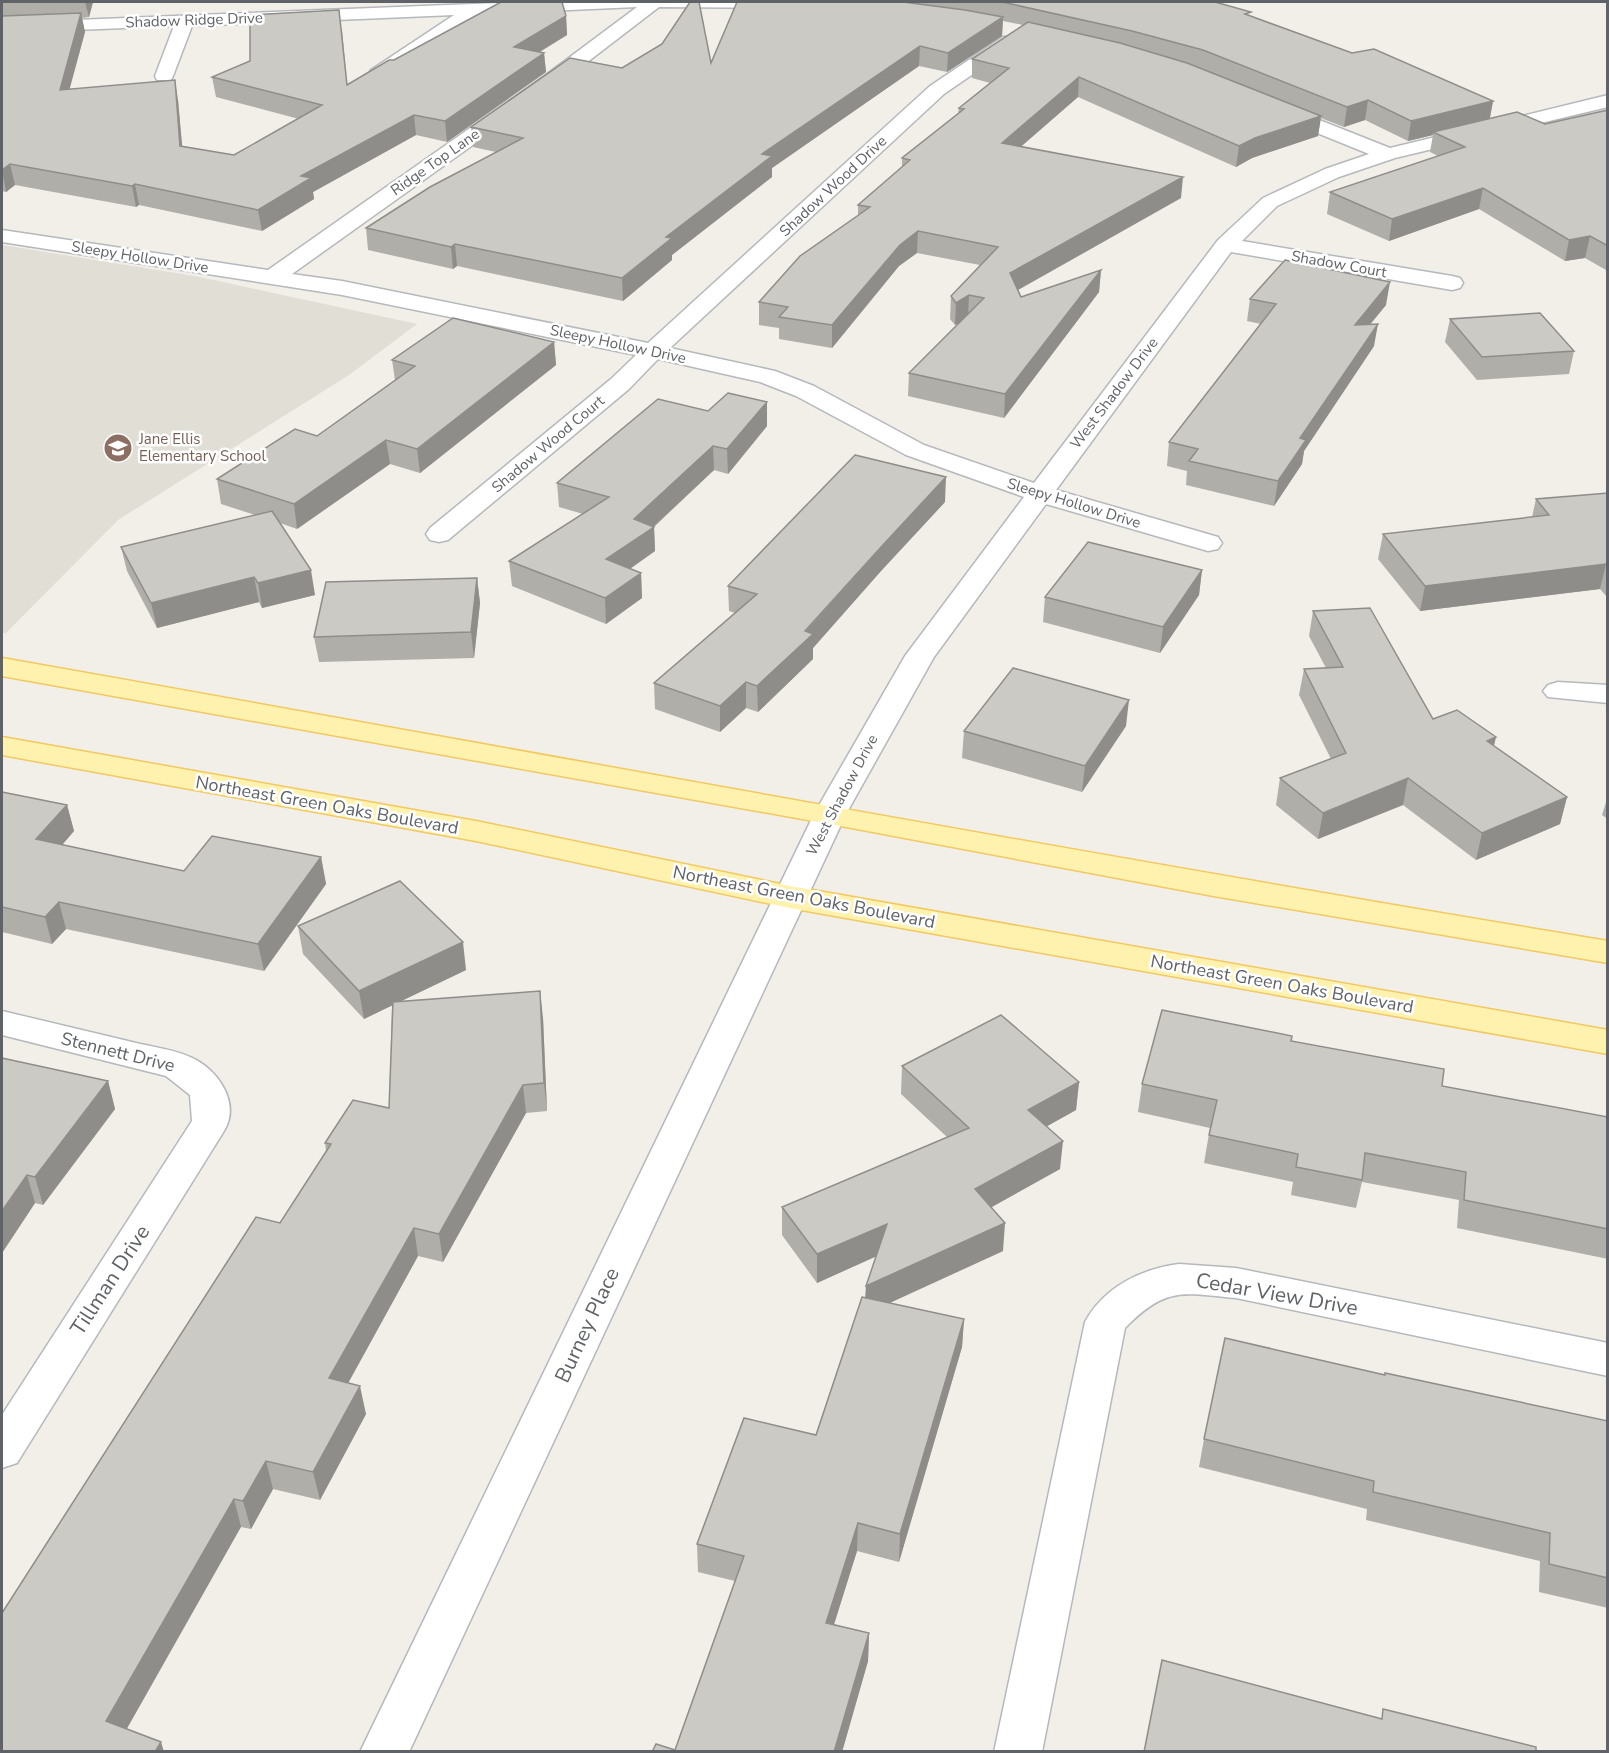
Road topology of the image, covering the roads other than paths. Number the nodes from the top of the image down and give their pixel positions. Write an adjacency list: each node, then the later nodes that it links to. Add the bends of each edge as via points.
1 (640, 2): 2 (street, Shadow Ridge Drive); 4 (street, Shadow Ridge Drive)
2 (655, 2): 3 (street, Shadow Ridge Drive); 15 (street, Ridge Top Lane)
3 (799, 4)
4 (477, 8): 5 (street, Shadow Ridge Drive); 8 (street)
5 (184, 20): 7 (street, Shadow Ridge Drive); 9 (street)
6 (994, 26): 17 (street, Shadow Wood Drive, via 1022,33 937,90)
7 (2, 28)
8 (378, 74)
9 (164, 76)
10 (1608, 101): 12 (street, West Shadow Drive)
11 (1261, 103): 12 (street)
12 (1388, 154): 14 (street, West Shadow Drive, via 1332,173 1270,202)
13 (6, 240): 15 (street, Sleepy Hollow Drive)
14 (1226, 245): 16 (street, Shadow Court); 18 (street, West Shadow Drive)
15 (273, 277): 17 (street, Sleepy Hollow Drive)
16 (1452, 283)
17 (653, 351): 18 (street, Sleepy Hollow Drive, via 767,376 805,391 915,450); 19 (street, Shadow Wood Court, via 620,384)
18 (1040, 494): 20 (street, Sleepy Hollow Drive); 25 (street, West Shadow Drive, via 920,656)
19 (440, 534)
20 (1208, 543)
21 (2, 667): 25 (main road)
22 (1558, 691): 23 (street)
23 (1608, 694)
24 (2, 746): 26 (main road, Northeast Green Oaks Boulevard, via 476,831)
25 (830, 814): 26 (street, West Shadow Drive); 27 (main road, via 1208,885)
26 (790, 897): 29 (main road, Northeast Green Oaks Boulevard); 33 (street, Burney Place)
27 (1608, 952)
28 (2, 1023): 30 (street, Stennett Drive, via 178,1066 202,1081)
29 (1608, 1042)
30 (213, 1109): 32 (street, Tillman Drive, via 211,1122)
31 (1608, 1360): 34 (street, Cedar View Drive, via 1236,1283 1178,1277 1147,1286 1106,1322)
32 (2, 1450)
33 (384, 1752)
34 (1018, 1752)

